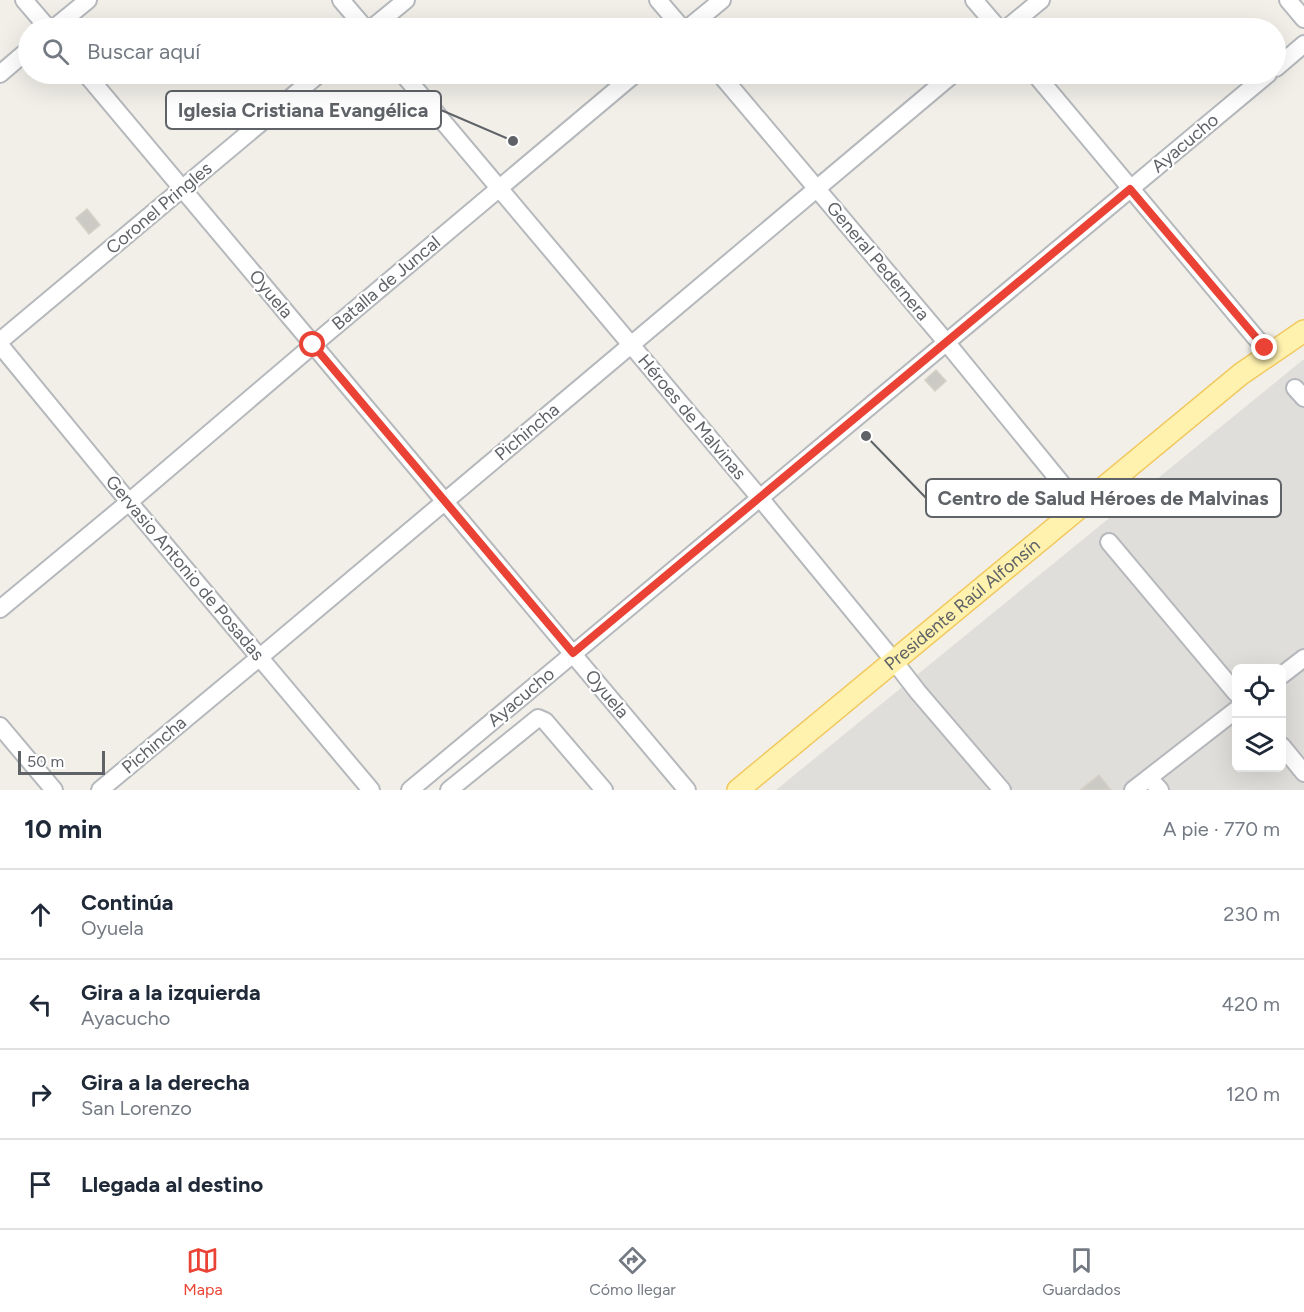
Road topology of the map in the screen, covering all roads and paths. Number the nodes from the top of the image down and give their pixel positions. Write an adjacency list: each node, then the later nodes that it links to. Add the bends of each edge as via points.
1 (24, 0): 10 (street)
2 (88, 0): 11 (street)
3 (341, 0): 12 (street)
4 (406, 0): 13 (street)
5 (658, 0): 14 (street)
6 (722, 0): 15 (street)
7 (974, 0): 16 (street)
8 (1041, 0): 17 (street)
9 (1288, 0): 18 (street)
10 (39, 18)
11 (66, 18)
12 (356, 18)
13 (384, 18)
14 (673, 18)
15 (700, 18)
16 (989, 18)
17 (1019, 18)
18 (1304, 19)
19 (1304, 44): 21 (street)
20 (18, 59): 22 (street)
21 (1286, 59)
22 (0, 74)
23 (95, 84): 31 (street, Oyuela)
24 (307, 84): 31 (street, Coronel Pringles)
25 (412, 84): 32 (street, Héroes de Malvinas)
26 (623, 84): 32 (street, Batalla de Juncal)
27 (729, 84): 33 (street, General Pedernera)
28 (941, 84): 33 (street, Pichincha)
29 (1043, 84): 34 (street)
30 (1256, 84): 34 (street, Ayacucho)
31 (183, 188): 37 (street, Coronel Pringles); 39 (street, Oyuela)
32 (500, 188): 39 (street, Batalla de Juncal); 40 (street, Héroes de Malvinas)
33 (817, 188): 38 (street, General Pedernera); 40 (street, Pichincha)
34 (1130, 189): 38 (street, Ayacucho); 41 (street)
35 (1304, 316): 41 (main road, Presidente Raúl Alfonsín)
36 (1304, 331): 41 (main road, Presidente Raúl Alfonsín)
37 (0, 343): 44 (street, Gervasio Antonio de Posadas)
38 (947, 343): 42 (street, Ayacucho); 45 (street, General Pedernera)
39 (313, 345): 43 (street, Oyuela); 44 (street, Batalla de Juncal)
40 (631, 345): 42 (street, Héroes de Malvinas); 43 (street, Pichincha)
41 (1268, 351): 45 (main road, Presidente Raúl Alfonsín)
42 (760, 498): 48 (street, Ayacucho); 51 (street, Héroes de Malvinas)
43 (446, 501): 48 (street, Oyuela); 49 (street, Pichincha)
44 (129, 502): 47 (street, Batalla de Juncal); 49 (street, Gervasio Antonio de Posadas)
45 (1080, 506): 51 (main road, Presidente Raúl Alfonsín)
46 (1109, 542): 53 (street)
47 (0, 609)
48 (573, 653): 62 (street, Ayacucho); 65 (street, Oyuela)
49 (260, 657): 60 (street, Pichincha); 61 (street, Gervasio Antonio de Posadas)
50 (1304, 658): 52 (street)
51 (894, 661): 66 (main road, Presidente Raúl Alfonsín); 67 (street, Héroes de Malvinas)
52 (1286, 671)
53 (1232, 688)
54 (1232, 714): 58 (street)
55 (0, 726): 59 (street)
56 (1286, 752): 57 (street)
57 (1304, 773)
58 (1154, 784): 68 (street)
59 (54, 790)
60 (100, 790)
61 (371, 790)
62 (410, 790)
63 (449, 790): 64 (street, via 538,718 545,721)
64 (604, 790)
65 (687, 790)
66 (738, 790)
67 (1002, 790)
68 (1133, 790)

